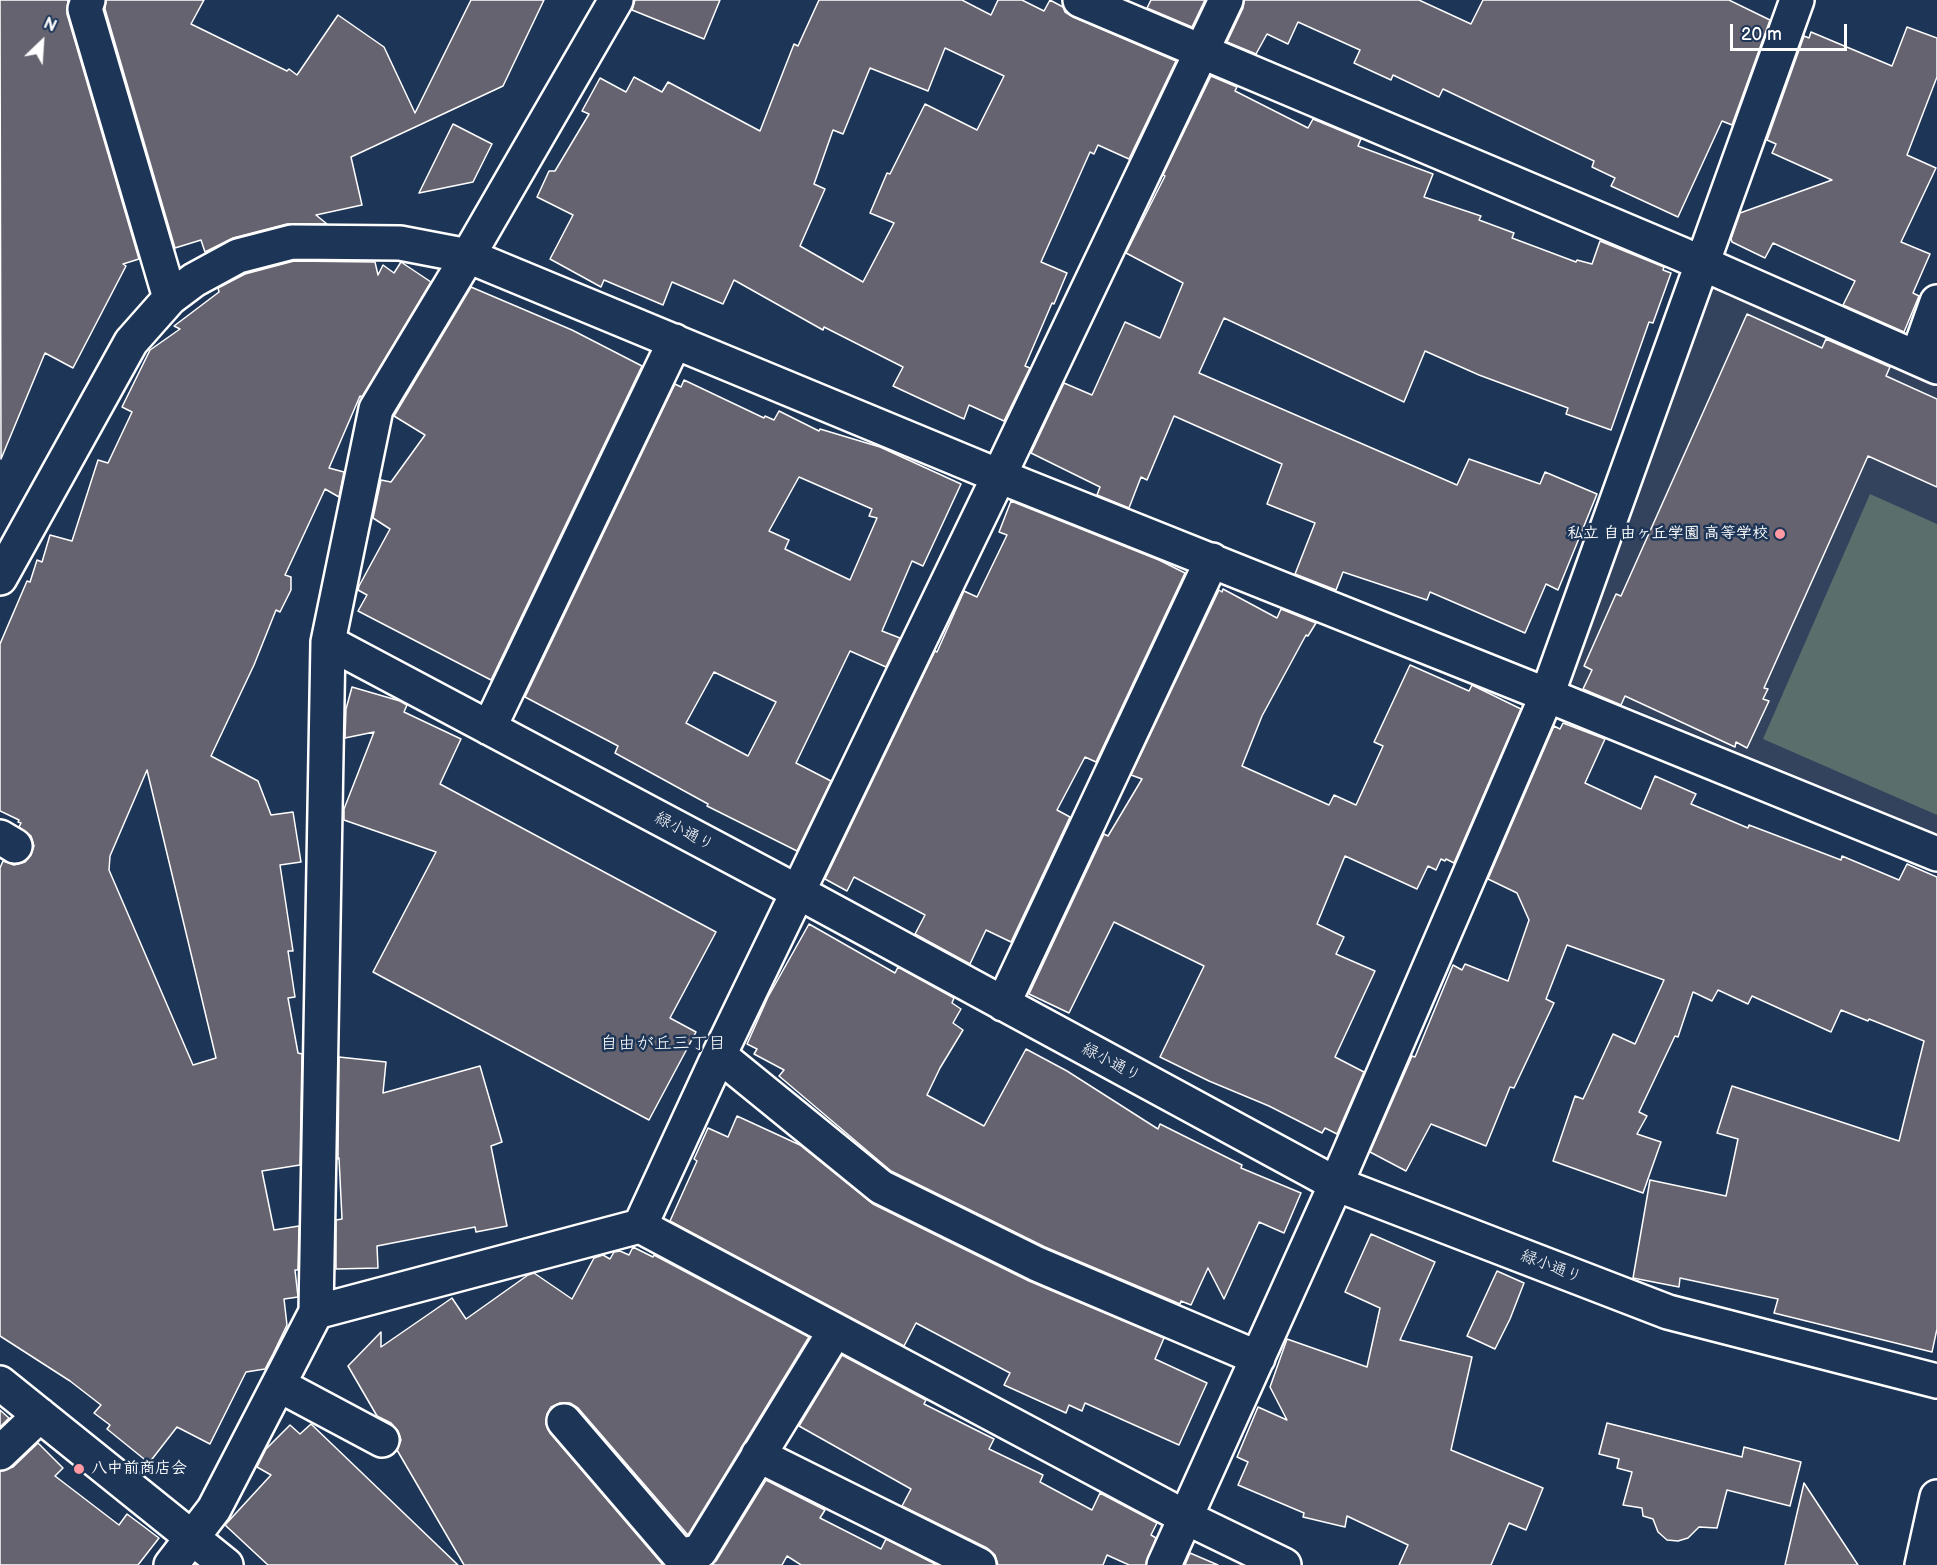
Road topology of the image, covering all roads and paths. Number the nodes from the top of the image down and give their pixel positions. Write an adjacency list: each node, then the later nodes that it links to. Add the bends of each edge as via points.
1 (616, 0): 7 (street)
2 (1080, 0): 6 (street)
3 (1226, 0): 6 (street)
4 (1788, 3): 8 (street)
5 (87, 4): 9 (street)
6 (1201, 51): 8 (street); 13 (street)
7 (468, 255): 9 (street, via 400,243 292,242 238,256); 11 (street); 17 (street, via 376,408)
8 (1702, 263): 12 (street); 18 (street)
9 (170, 298): 14 (street, via 131,342)
10 (1937, 302): 12 (street)
11 (675, 341): 13 (street); 19 (street)
12 (1927, 362)
13 (999, 476): 15 (street); 21 (street)
14 (8, 542): 16 (street)
15 (1212, 560): 18 (street); 22 (street)
16 (0, 578)
17 (328, 642): 19 (street, 緑小通り); 26 (street)
18 (1547, 695): 20 (street); 24 (street)
19 (489, 728): 21 (street, 緑小通り)
20 (1937, 854)
21 (798, 892): 22 (street, 緑小通り); 23 (street)
22 (1003, 1004): 24 (street, 緑小通り)
23 (719, 1054): 25 (street); 28 (street, via 881,1188 1037,1264)
24 (1336, 1184): 28 (street); 29 (street, 緑小通り, via 1668,1312)
25 (640, 1226): 26 (street); 27 (street)
26 (316, 1312): 31 (street)
27 (835, 1330): 36 (street); 38 (street)
28 (1258, 1358): 38 (street)
29 (1937, 1381)
30 (0, 1383): 32 (street)
31 (279, 1384): 34 (street); 39 (street, via 214,1509)
32 (40, 1415): 35 (street); 39 (street)
33 (564, 1421): 36 (street, via 680,1556 700,1551)
34 (382, 1440)
35 (0, 1453)
36 (758, 1455): 42 (street)
37 (1937, 1497): 45 (street)
38 (1187, 1518): 43 (street); 44 (street)
39 (193, 1538): 40 (street); 41 (street)
40 (171, 1565)
41 (226, 1565)
42 (979, 1565)
43 (1164, 1565)
44 (1284, 1565)
45 (1922, 1565)

